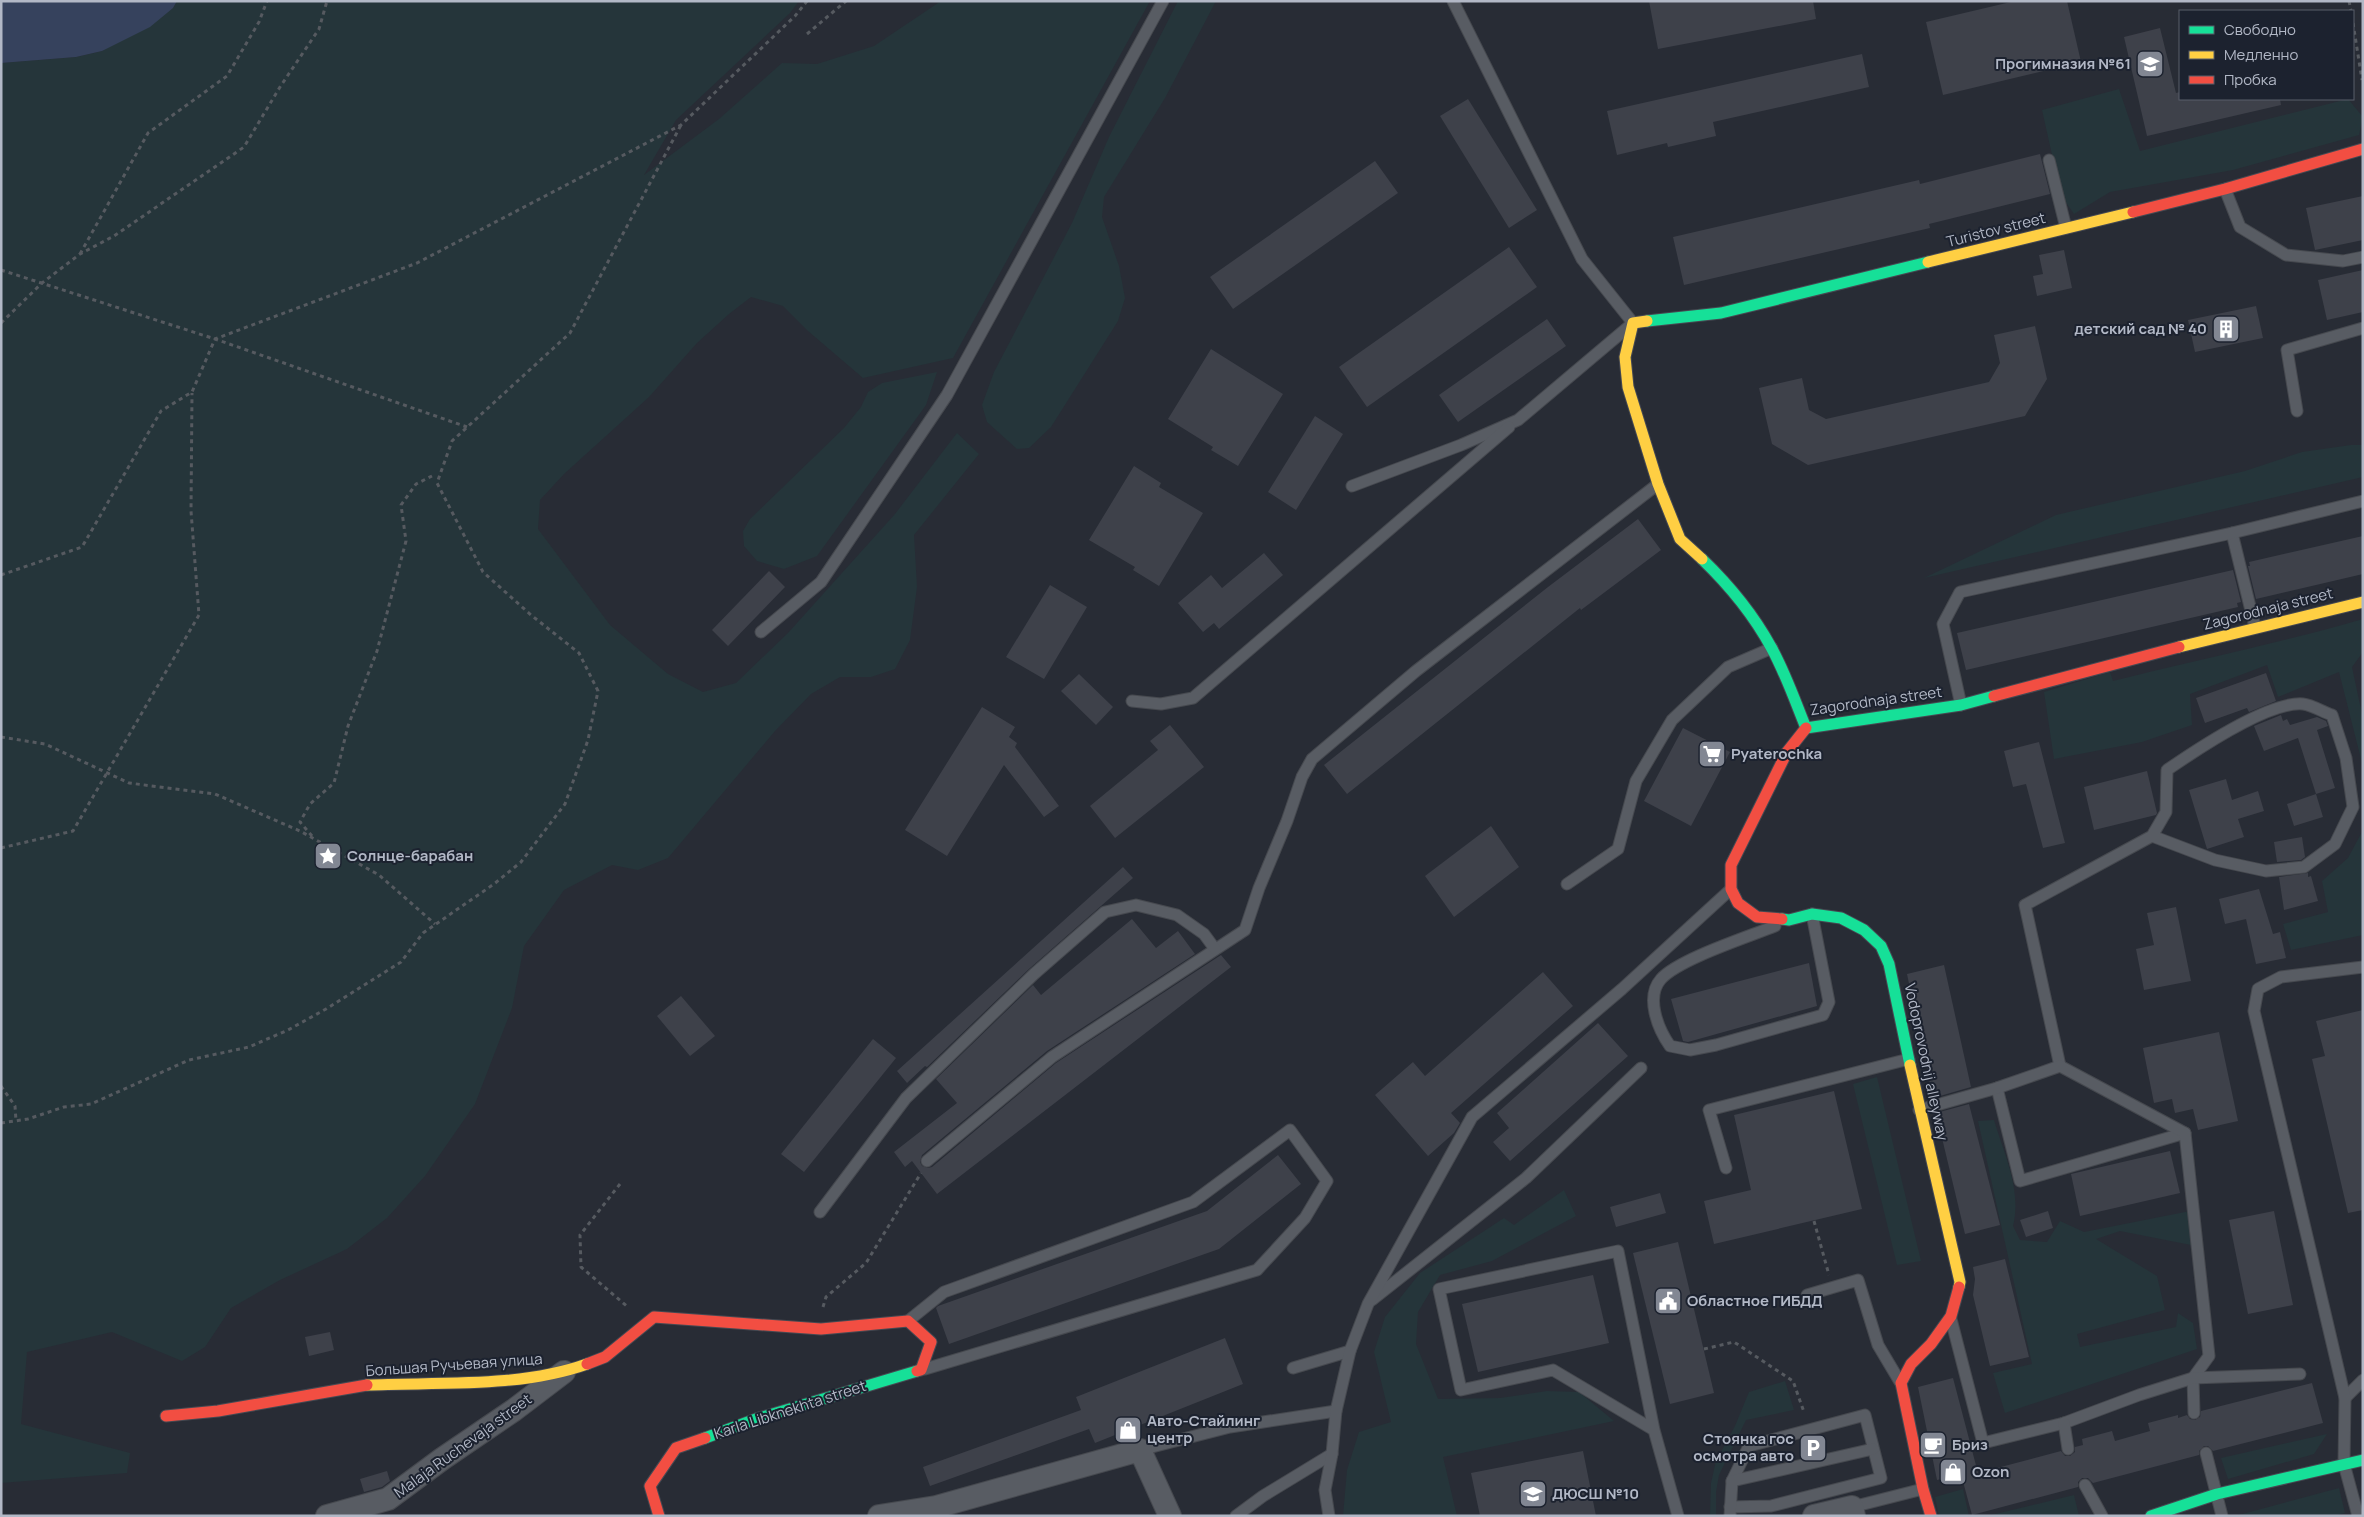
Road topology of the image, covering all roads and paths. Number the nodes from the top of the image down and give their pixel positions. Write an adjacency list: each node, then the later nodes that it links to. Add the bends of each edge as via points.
1 (267, 1): 15 (path, via 259,22 227,76 148,133)
2 (327, 1): 15 (path, via 319,29 244,147 114,236)
3 (807, 1): 10 (path)
4 (846, 1): 8 (path)
5 (1163, 1): 35 (lane, via 947,395 821,582)
6 (1453, 1): 20 (lane, via 1582,259)
7 (2354, 29): 9 (path)
8 (807, 34)
9 (2362, 80)
10 (681, 124): 22 (path, via 417,263); 26 (path, via 570,333)
11 (2363, 149): 13 (street, Turistov street)
12 (2049, 160): 14 (lane)
13 (2225, 189): 14 (street, Turistov street); 16 (lane, via 2240,227 2286,255 2343,261)
14 (2066, 228): 20 (street, Turistov street, via 1721,313)
15 (80, 254): 18 (path)
16 (2363, 257)
17 (1, 270): 18 (path)
18 (42, 283): 19 (path); 22 (path)
19 (1, 323)
20 (1633, 323): 25 (lane); 28 (street, Zagorodnaja street, via 1625,357 1628,386)
21 (2363, 328): 24 (lane, via 2287,350)
22 (215, 339): 23 (path); 26 (path)
23 (192, 392): 32 (path, via 161,411 82,547); 41 (path, via 190,511 199,615)
24 (2297, 411)
25 (1518, 420): 29 (lane); 37 (lane, via 1193,698 1161,704)
26 (467, 427): 49 (path, via 452,441 438,484 454,519 483,572 579,653 598,691 588,740 565,804 521,862)
27 (432, 476): 43 (path, via 416,484 401,505 406,541 377,651 348,726 334,783 310,804 300,822)
28 (1658, 484): 36 (street, Zagorodnaja street, via 1680,539 1720,576 1750,613); 50 (lane, via 1416,671 1312,759 1302,777 1245,930)
29 (1352, 486)
30 (2363, 501): 31 (lane)
31 (2232, 533): 34 (lane); 38 (lane, via 1960,592 1943,624)
32 (1, 575)
33 (2363, 602): 34 (street, Zagorodnaja street)
34 (2255, 627): 38 (street, Zagorodnaja street)
35 (761, 632)
36 (1772, 648): 39 (street, Zagorodnaja street); 45 (lane, via 1728,667 1672,720 1636,781 1618,849)
37 (1132, 701)
38 (1961, 704): 39 (street, Zagorodnaja street)
39 (1806, 728): 46 (street, via 1787,752 1756,811 1731,865)
40 (1, 737): 41 (path, via 45,744)
41 (106, 773): 43 (path, via 129,783 215,794); 44 (path, via 73,831)
42 (2152, 836): 42 (lane, via 2166,812 2167,770 2202,746 2277,707 2304,704 2332,715 2346,758 2353,807 2335,844 2304,867 2266,871 2215,860); 53 (lane, via 2025,905)
43 (314, 838): 49 (path, via 379,875)
44 (1, 848)
45 (1567, 884)
46 (1731, 889): 48 (street, Vodoprovodnij alleyway, via 1738,902 1757,917); 68 (lane, via 1622,989 1472,1117)
47 (1812, 914): 48 (street, Vodoprovodnij alleyway); 48 (lane, via 1829,1002 1823,1015 1716,1045 1690,1050 1670,1046 1660,1032 1652,1002 1660,979 1684,962); 52 (street, Vodoprovodnij alleyway, via 1841,918 1864,930 1881,946 1889,964)
48 (1789, 920)
49 (435, 924): 58 (path, via 423,933 401,962 288,1030 249,1048 189,1060 91,1104 64,1107)
50 (1215, 949): 61 (lane, via 1052,1057); 64 (lane, via 1204,934 1177,915 1136,905 1105,912 1034,974 906,1098)
51 (2363, 967): 82 (lane, via 2281,977 2258,989 2254,1011)
52 (1909, 1059): 57 (street, Vodoprovodnij alleyway); 62 (lane, via 1709,1110)
53 (2060, 1066): 56 (lane); 60 (lane)
54 (1640, 1068): 68 (lane, via 1526,1178)
55 (1, 1086): 58 (path, via 14,1106)
56 (1997, 1088): 57 (lane); 60 (lane, via 2020,1181)
57 (1919, 1110): 70 (street, Vodoprovodnij alleyway, via 1960,1282)
58 (16, 1121): 59 (path)
59 (1, 1123)
60 (2185, 1133): 79 (lane, via 2209,1356)
61 (927, 1161): 72 (path, via 866,1263 826,1297 820,1315)
62 (1726, 1168)
63 (620, 1184): 69 (path, via 580,1235 581,1267 631,1309)
64 (820, 1212)
65 (1814, 1221): 66 (path)
66 (1832, 1288): 67 (lane); 81 (lane, via 1858,1280 1878,1345)
67 (1806, 1295)
68 (1368, 1304): 74 (lane)
69 (654, 1316): 72 (street); 77 (street, Большая Ручьевая улица, via 605,1357)
70 (1951, 1316): 81 (street, Vodoprovodnij alleyway, via 1912,1364); 87 (lane, via 1983,1443)
71 (908, 1321): 72 (street); 76 (street, via 931,1342); 76 (lane, via 944,1292 1193,1202 1290,1130 1327,1181 1305,1218 1257,1270)
72 (821, 1329)
73 (1704, 1350): 84 (path, via 1734,1342 1793,1381)
74 (1350, 1351): 75 (lane); 83 (lane)
75 (1293, 1368)
76 (920, 1370): 104 (street, Karla Libknekhta street, via 756,1419 676,1448 650,1486)
77 (564, 1372): 86 (street, Большая Ручьевая улица, via 506,1380 359,1386 218,1411); 103 (street, Malaja Ruchevaja street, via 388,1499)
78 (2300, 1374): 79 (lane)
79 (2194, 1378): 85 (lane); 87 (lane)
80 (2363, 1380): 82 (lane)
81 (1901, 1383): 98 (street)
82 (2345, 1398): 95 (lane)
83 (1336, 1411): 91 (lane, via 1230,1427); 93 (lane)
84 (1804, 1412)
85 (2194, 1413)
86 (166, 1416)
87 (2064, 1424): 90 (lane)
88 (1654, 1430): 88 (lane, via 1618,1252 1439,1289 1461,1390 1554,1370); 109 (lane)
89 (1873, 1449): 96 (lane); 96 (lane, via 1865,1415 1749,1446); 101 (lane, via 1881,1478 1771,1506)
90 (2068, 1449)
91 (1140, 1450): 100 (street); 106 (street)
92 (2206, 1453): 99 (lane)
93 (1332, 1454): 107 (lane); 108 (lane, via 1325,1490)
94 (2363, 1460): 95 (street)
95 (2344, 1464): 99 (street); 115 (lane)
96 (1732, 1480): 101 (lane)
97 (2085, 1485): 112 (lane)
98 (1923, 1489): 102 (lane); 111 (street)
99 (2217, 1494): 113 (street); 114 (lane)
100 (936, 1511): 105 (street)
101 (1730, 1511)
102 (1853, 1512): 110 (street)
103 (327, 1516)
104 (659, 1516)
105 (880, 1516)
106 (1170, 1516)
107 (1236, 1516)
108 (1329, 1516)
109 (1678, 1516)
110 (1814, 1516)
111 (1931, 1516)
112 (2102, 1516)
113 (2151, 1516)
114 (2222, 1516)
115 (2358, 1516)

